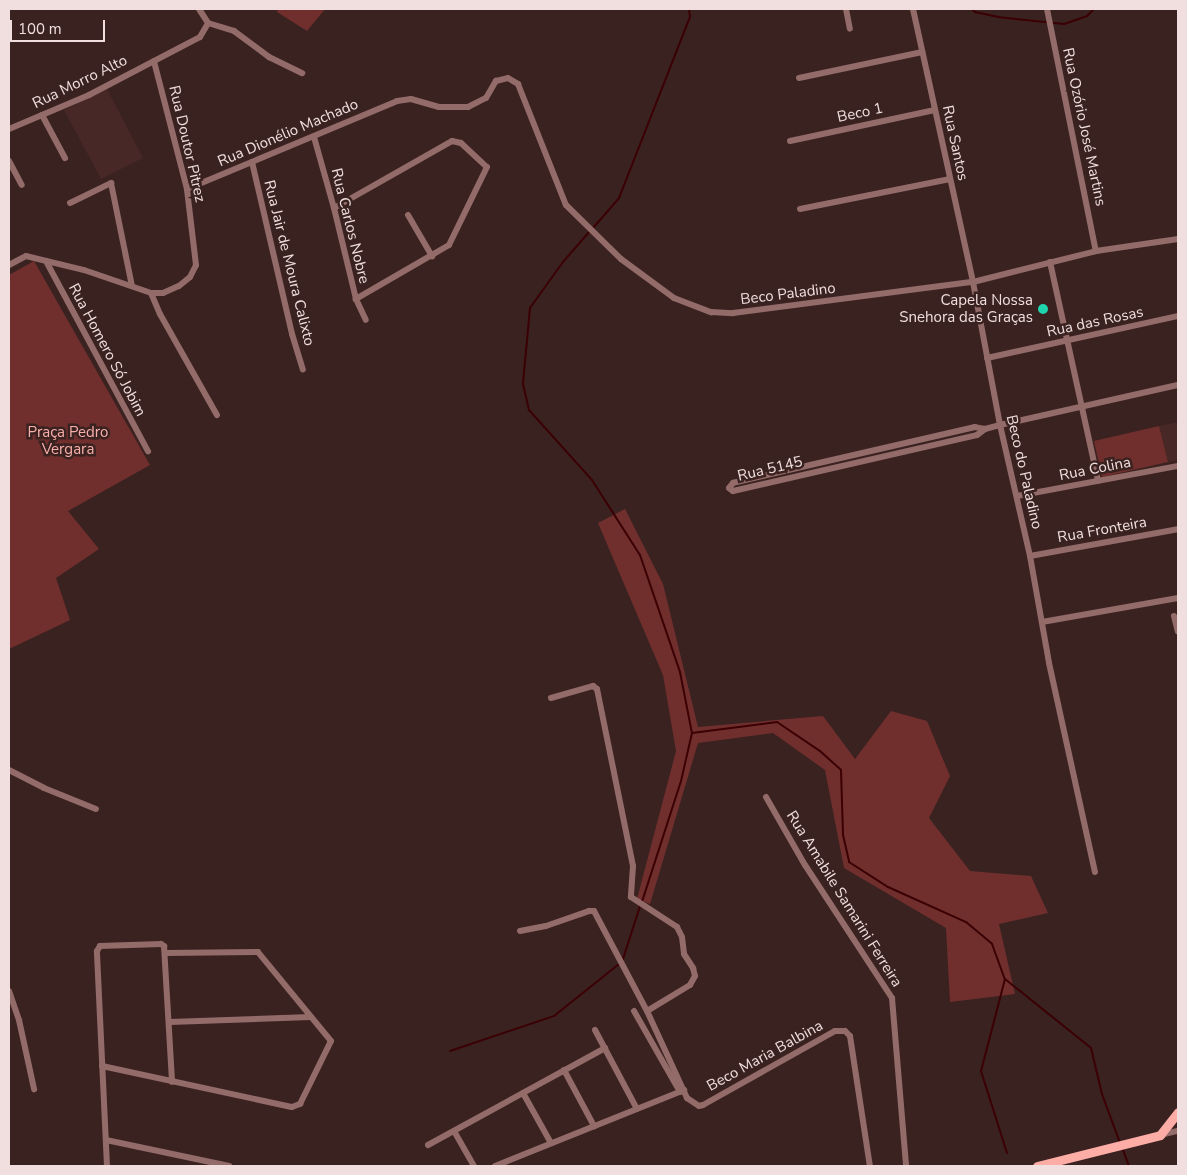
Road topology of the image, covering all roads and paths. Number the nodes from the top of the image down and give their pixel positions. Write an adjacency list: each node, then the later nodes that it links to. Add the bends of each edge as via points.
1 (199, 9): 5 (street)
2 (846, 9): 6 (street)
3 (913, 9): 7 (street, Rua Santos)
4 (1046, 9): 28 (street, Rua Ozório José Martins)
5 (208, 23): 8 (street, Rua Morro Alto, via 200,37); 9 (street, via 234,31 269,57)
6 (850, 29)
7 (922, 52): 10 (street); 12 (street, Rua Santos)
8 (154, 61): 13 (street, Rua Morro Alto); 22 (street, Rua Doutor Pitrez)
9 (302, 73)
10 (798, 78)
11 (398, 101): 15 (street, Rua Dionélio Machado); 33 (street, Beco Paladino, via 411,99 439,107 468,107 486,98 496,81 508,78 515,82 566,205 621,259 674,298 712,312 733,313)
12 (935, 110): 16 (street, Beco 1); 20 (street, Rua Santos)
13 (42, 115): 14 (street, Rua Morro Alto); 17 (street)
14 (9, 129)
15 (314, 137): 19 (street, Rua Dionélio Machado); 24 (street, Rua Carlos Nobre)
16 (790, 141)
17 (65, 158)
18 (9, 161): 21 (street)
19 (252, 162): 22 (street, Rua Dionélio Machado); 41 (street, Rua Jair de Moura Calixto)
20 (950, 179): 25 (street); 33 (street, Rua Santos)
21 (22, 185)
22 (187, 188): 35 (street, Rua Doutor Pitrez, via 196,265 180,286 163,293)
23 (70, 203): 34 (street, via 110,183)
24 (334, 208): 29 (street, via 452,141 461,143 486,164 487,169 449,245); 36 (street, Rua Carlos Nobre)
25 (800, 209)
26 (408, 215): 29 (street)
27 (1178, 239): 28 (street)
28 (1096, 251): 31 (street)
29 (432, 256): 36 (street)
30 (46, 261): 32 (street, via 26,256); 34 (street); 46 (street, Rua Homero Só Jobim)
31 (1050, 262): 33 (street); 39 (street)
32 (9, 265)
33 (973, 282): 40 (street, Beco do Paladino)
34 (132, 286): 35 (street)
35 (151, 293): 44 (street)
36 (356, 299): 38 (street, Rua Carlos Nobre)
37 (1178, 316): 39 (street, Rua das Rosas)
38 (366, 320)
39 (1067, 340): 40 (street, Rua das Rosas); 43 (street)
40 (987, 358): 45 (street, Beco do Paladino)
41 (303, 369)
42 (1178, 385): 43 (street, Rua 5145)
43 (1082, 406): 45 (street, Rua 5145); 49 (street)
44 (218, 415)
45 (1000, 425): 47 (street, Rua 5145, via 975,427); 50 (street, Beco do Paladino)
46 (148, 451)
47 (835, 463): 47 (street, Rua 5145, via 733,483 730,488 733,491)
48 (1178, 466): 49 (street, Rua Colina)
49 (1098, 481): 50 (street, Rua Colina)
50 (1017, 496): 52 (street, Beco do Paladino)
51 (1178, 529): 52 (street, Rua Fronteira)
52 (1030, 556): 55 (street, Beco do Paladino)
53 (1178, 598): 55 (street)
54 (1174, 616): 56 (street)
55 (1042, 622): 61 (street, Beco do Paladino)
56 (1178, 632)
57 (551, 698): 67 (street, via 593,686 597,689 633,866 630,897 677,927 684,954 693,968 695,976 690,985)
58 (9, 770): 60 (street)
59 (766, 796): 92 (street, Rua Amabile Samarini Ferreira, via 806,865 892,998)
60 (96, 809)
61 (1095, 872)
62 (520, 930): 67 (street, Beco Maria Balbina, via 546,926 594,911)
63 (166, 953): 68 (street, via 256,951); 69 (street); 72 (street, via 162,944 98,947)
64 (9, 991): 65 (street)
65 (11, 999): 75 (street)
66 (634, 1011): 76 (street)
67 (647, 1011): 76 (street, Beco Maria Balbina)
68 (311, 1017): 69 (street); 74 (street, via 330,1043 297,1107)
69 (170, 1022): 74 (street)
70 (595, 1030): 71 (street)
71 (605, 1048): 73 (street); 78 (street)
72 (102, 1066): 74 (street); 84 (street)
73 (564, 1070): 77 (street); 80 (street)
74 (172, 1082)
75 (34, 1089)
76 (682, 1091): 78 (street); 91 (street, Beco Maria Balbina, via 690,1102 703,1105 835,1031 845,1030 850,1036)
77 (523, 1093): 81 (street); 85 (street)
78 (638, 1109): 80 (street)
79 (1178, 1112): 83 (main road)
80 (594, 1126): 85 (street)
81 (454, 1130): 86 (street); 89 (street)
82 (1178, 1131): 83 (street)
83 (1160, 1135): 93 (main road)
84 (106, 1140): 87 (street); 88 (street)
85 (551, 1143): 90 (street)
86 (428, 1145)
87 (107, 1166)
88 (229, 1166)
89 (474, 1166)
90 (495, 1166)
91 (870, 1166)
92 (906, 1166)
93 (1037, 1166)

